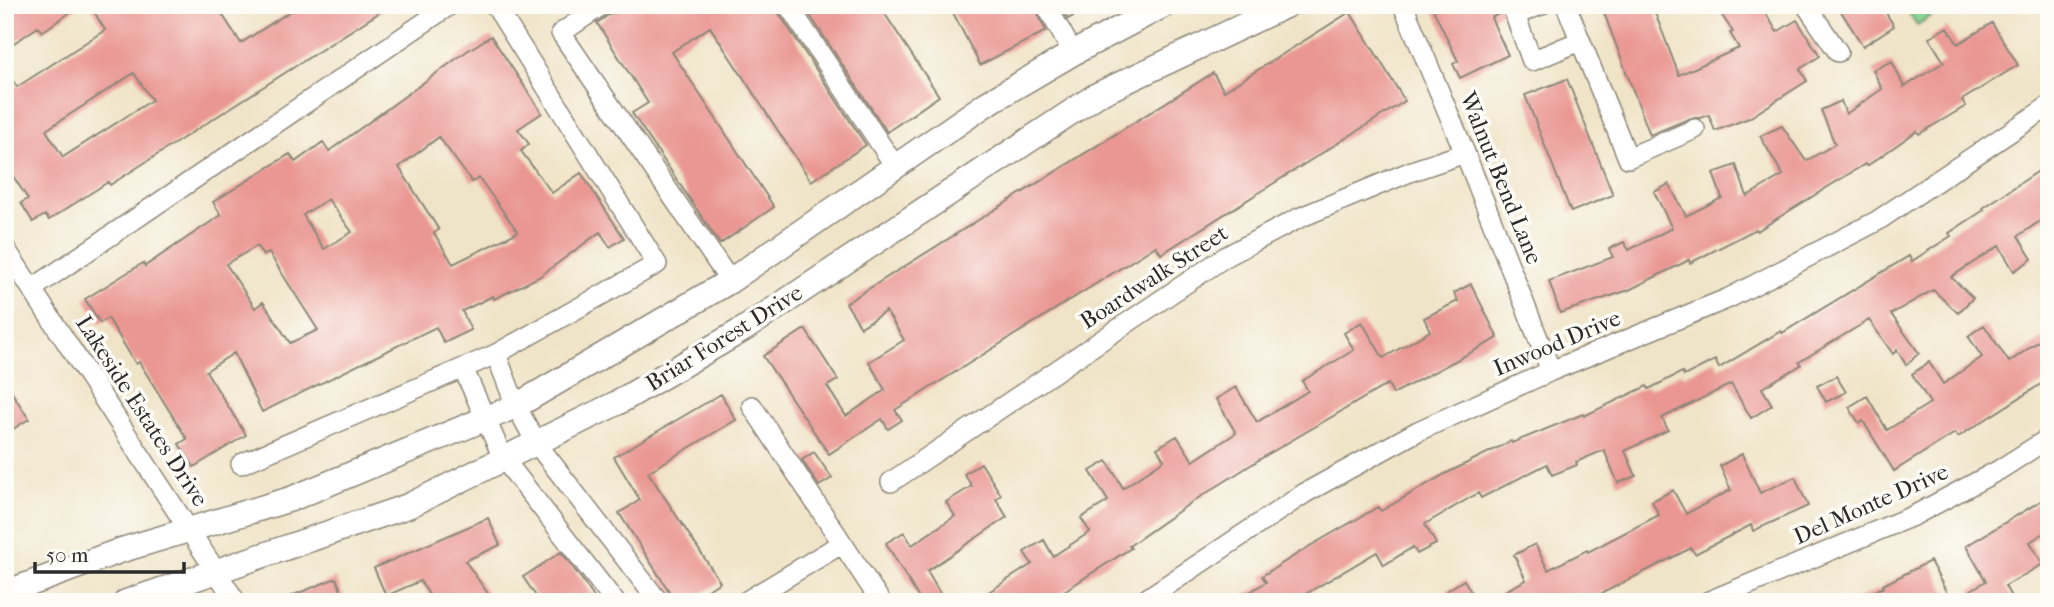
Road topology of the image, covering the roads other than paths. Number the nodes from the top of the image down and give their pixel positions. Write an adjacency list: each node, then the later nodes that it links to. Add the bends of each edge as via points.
1 (450, 5): 21 (street)
2 (495, 5): 22 (street, via 657,264)
3 (602, 5): 20 (street, via 561,33)
4 (788, 5): 18 (street)
5 (1046, 5): 14 (street)
6 (1164, 5): 14 (main road, Briar Forest Drive)
7 (1287, 5): 29 (main road, Briar Forest Drive, via 1097,95 744,329)
8 (1403, 5): 17 (street, Walnut Bend Lane)
9 (1541, 5): 12 (street, via 1515,15 1532,61)
10 (1566, 5): 12 (street)
11 (1806, 5): 13 (street)
12 (1580, 41): 16 (street, via 1628,158)
13 (1838, 52)
14 (1073, 53): 18 (main road, Briar Forest Drive, via 986,104)
15 (2049, 106): 24 (street, Inwood Drive, via 1877,221 1741,292)
16 (1695, 130)
17 (1465, 153): 24 (street, Walnut Bend Lane); 32 (street, Boardwalk Street, via 1299,218 1225,257)
18 (895, 166): 20 (main road, Briar Forest Drive)
19 (5, 248): 21 (street, Lakeside Estates Drive)
20 (730, 281): 25 (main road, Briar Forest Drive)
21 (32, 289): 33 (street, Lakeside Estates Drive)
22 (496, 354): 23 (street); 25 (street)
23 (463, 368): 27 (street); 31 (street)
24 (1551, 371): 43 (street, Inwood Drive, via 1418,431 1305,494)
25 (516, 406): 27 (main road, Briar Forest Drive); 29 (street)
26 (752, 406): 34 (street)
27 (484, 419): 30 (street); 33 (main road, Briar Forest Drive, via 291,499)
28 (2049, 438): 44 (street, Del Monte Drive, via 1915,515)
29 (537, 444): 30 (main road, Briar Forest Drive); 40 (street)
30 (503, 458): 35 (main road, Briar Forest Drive, via 408,506); 39 (street)
31 (241, 464)
32 (891, 482)
33 (191, 530): 35 (street, Lakeside Estates Drive); 36 (main road, Briar Forest Drive)
34 (841, 544): 41 (street); 42 (street)
35 (216, 572): 37 (main road, Briar Forest Drive); 38 (street, Lakeside Estates Drive)
36 (5, 593)
37 (126, 602)
38 (236, 602)
39 (615, 602)
40 (659, 602)
41 (745, 602)
42 (881, 602)
43 (1142, 602)
44 (1707, 602)

